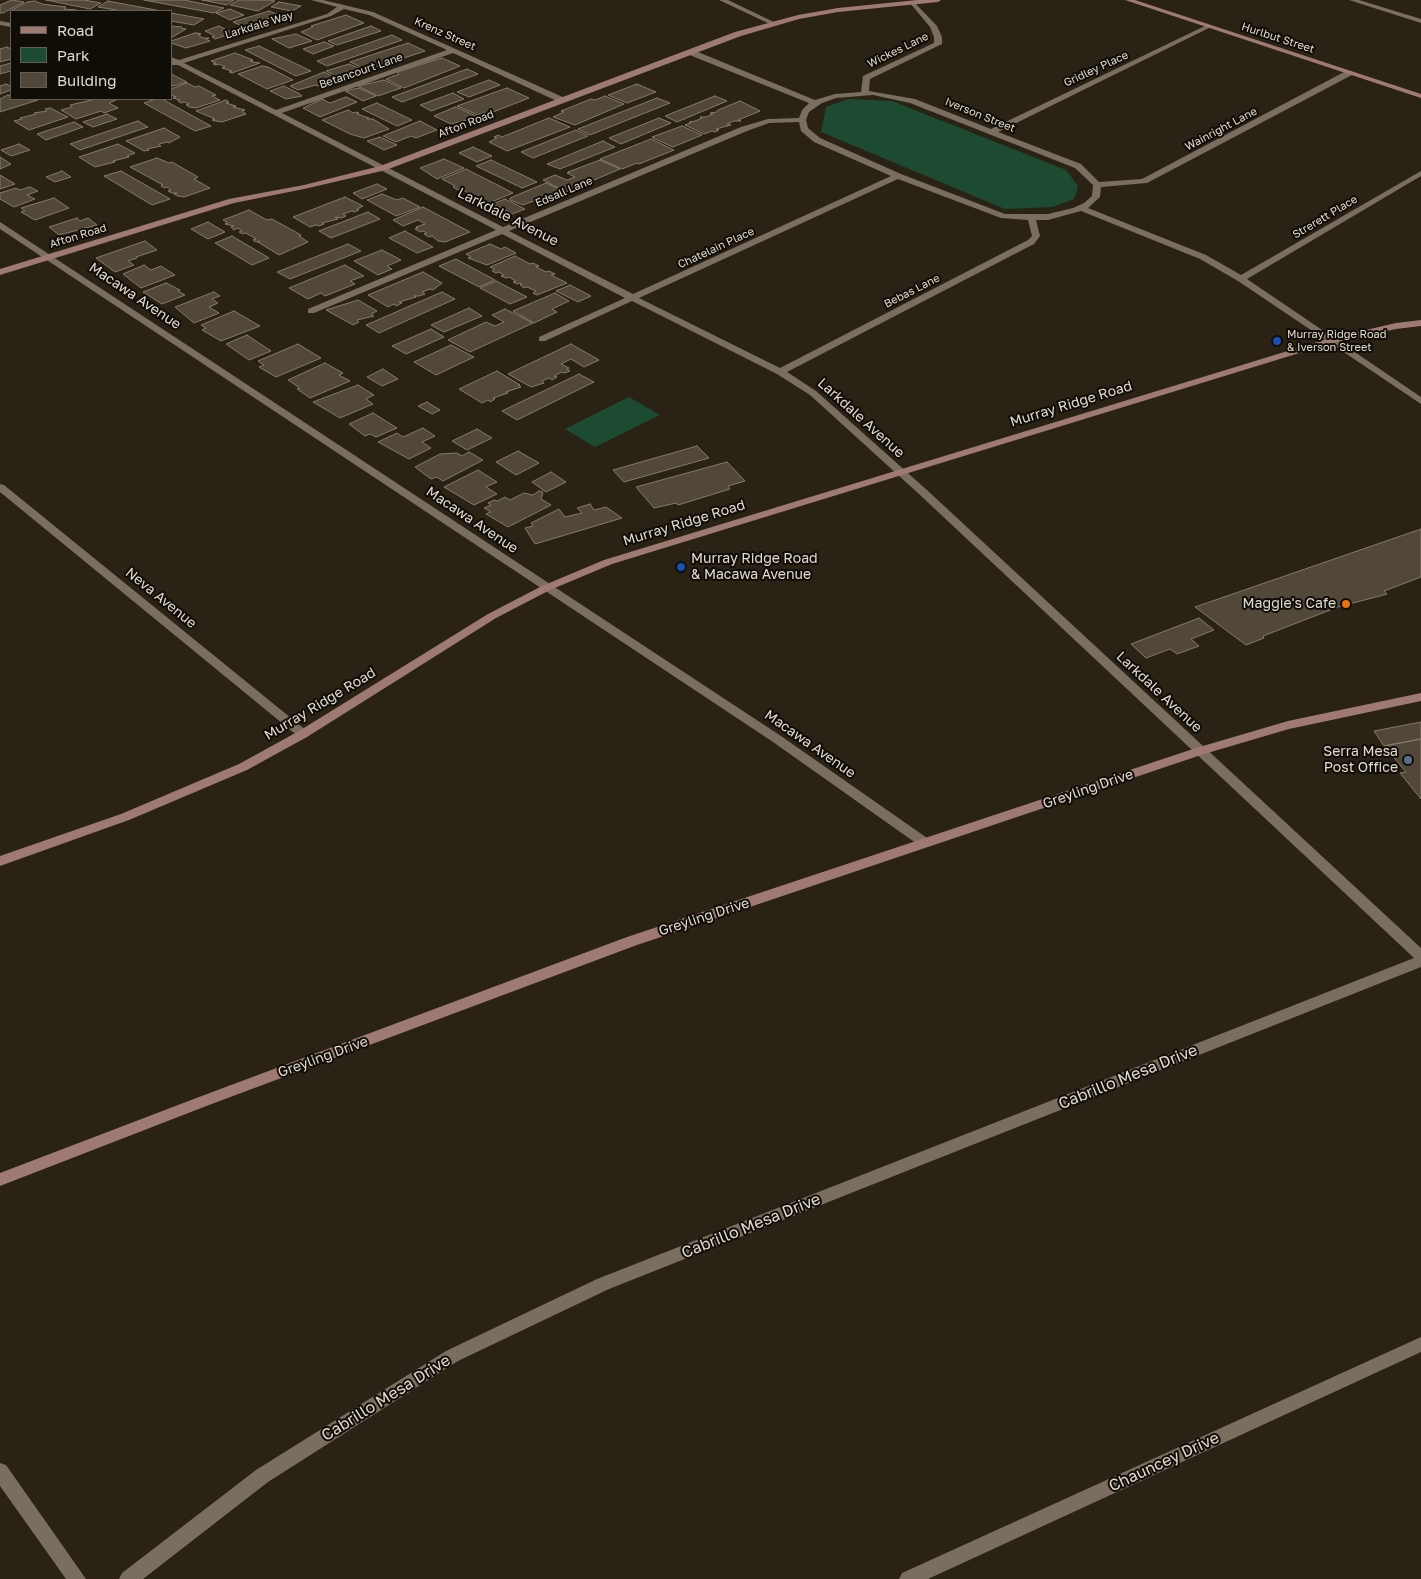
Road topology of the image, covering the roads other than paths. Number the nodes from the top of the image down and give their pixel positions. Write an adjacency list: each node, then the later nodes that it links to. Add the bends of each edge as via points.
1 (314, 0): 7 (street, Krenz Street)
2 (722, 0): 9 (street)
3 (938, 0): 6 (street, Afton Road)
4 (1128, 0): 10 (street, Hurlbut Street)
5 (1352, 0): 8 (street)
6 (913, 3): 9 (street, Afton Road, via 838,10); 15 (street, Wickes Lane, via 933,26 938,44 866,78)
7 (344, 6): 11 (street, Krenz Street, via 371,13); 13 (street, Larkdale Way, via 328,15)
8 (1421, 21)
9 (774, 24): 12 (street, Afton Road)
10 (1209, 26): 14 (street, Hurlbut Street); 21 (street, Gridley Place)
11 (454, 50): 17 (street, Krenz Street); 19 (street, Betancourt Lane)
12 (690, 52): 17 (street, Afton Road); 18 (street)
13 (174, 62): 19 (street, Larkdale Avenue)
14 (1349, 73): 16 (street, Hurlbut Street); 25 (street, Wainright Lane, via 1144,182)
15 (865, 94): 18 (street, Iverson Street, via 826,98); 21 (street, Iverson Street, via 885,94 912,101)
16 (1421, 96)
17 (562, 100): 22 (street, Afton Road)
18 (815, 103): 20 (street)
19 (276, 113): 22 (street, Larkdale Avenue)
20 (802, 120): 24 (street, via 804,130 817,140); 29 (street, Edsall Lane, via 756,124)
21 (991, 132): 25 (street, Iverson Street, via 1078,166)
22 (383, 168): 29 (street, Larkdale Avenue); 30 (street, Afton Road, via 232,201)
23 (1421, 173): 32 (street, Strerett Place)
24 (898, 176): 27 (street, via 988,211); 33 (street, Chatelain Place)
25 (1097, 185): 26 (street, via 1096,197)
26 (1081, 208): 27 (street); 32 (street, via 1203,257)
27 (1031, 218): 38 (street, Bebas Lane, via 1036,236 1031,242)
28 (0, 225): 30 (street, Macawa Avenue)
29 (502, 231): 33 (street, Larkdale Avenue); 34 (street, Edsall Lane)
30 (48, 256): 31 (street, Afton Road); 42 (street, Macawa Avenue)
31 (0, 272)
32 (1241, 279): 37 (street)
33 (633, 298): 36 (street, Chatelain Place); 38 (street, Larkdale Avenue)
34 (311, 311)
35 (1421, 323): 37 (street, Murray Ridge Road)
36 (542, 339)
37 (1330, 341): 39 (street); 40 (street, Murray Ridge Road)
38 (780, 372): 40 (street, Larkdale Avenue, via 813,393)
39 (1421, 401)
40 (899, 472): 42 (street, Murray Ridge Road, via 608,562); 45 (street, Larkdale Avenue)
41 (0, 487): 44 (street, Neva Avenue)
42 (546, 588): 44 (street, Murray Ridge Road, via 492,616); 46 (street, Macawa Avenue, via 777,739)
43 (1421, 697): 45 (street, Greyling Drive, via 1288,725)
44 (303, 734): 47 (street, Murray Ridge Road, via 218,780 125,818)
45 (1200, 751): 46 (street, Greyling Drive); 48 (street, Larkdale Avenue)
46 (925, 844): 50 (street, Greyling Drive, via 632,941)
47 (0, 861)
48 (1421, 956)
49 (1421, 960): 54 (street, Cabrillo Mesa Drive, via 603,1284 461,1351 262,1476)
50 (0, 1180)
51 (1421, 1344): 55 (street, Chauncey Drive)
52 (0, 1471): 53 (street)
53 (77, 1579)
54 (128, 1579)
55 (908, 1579)

